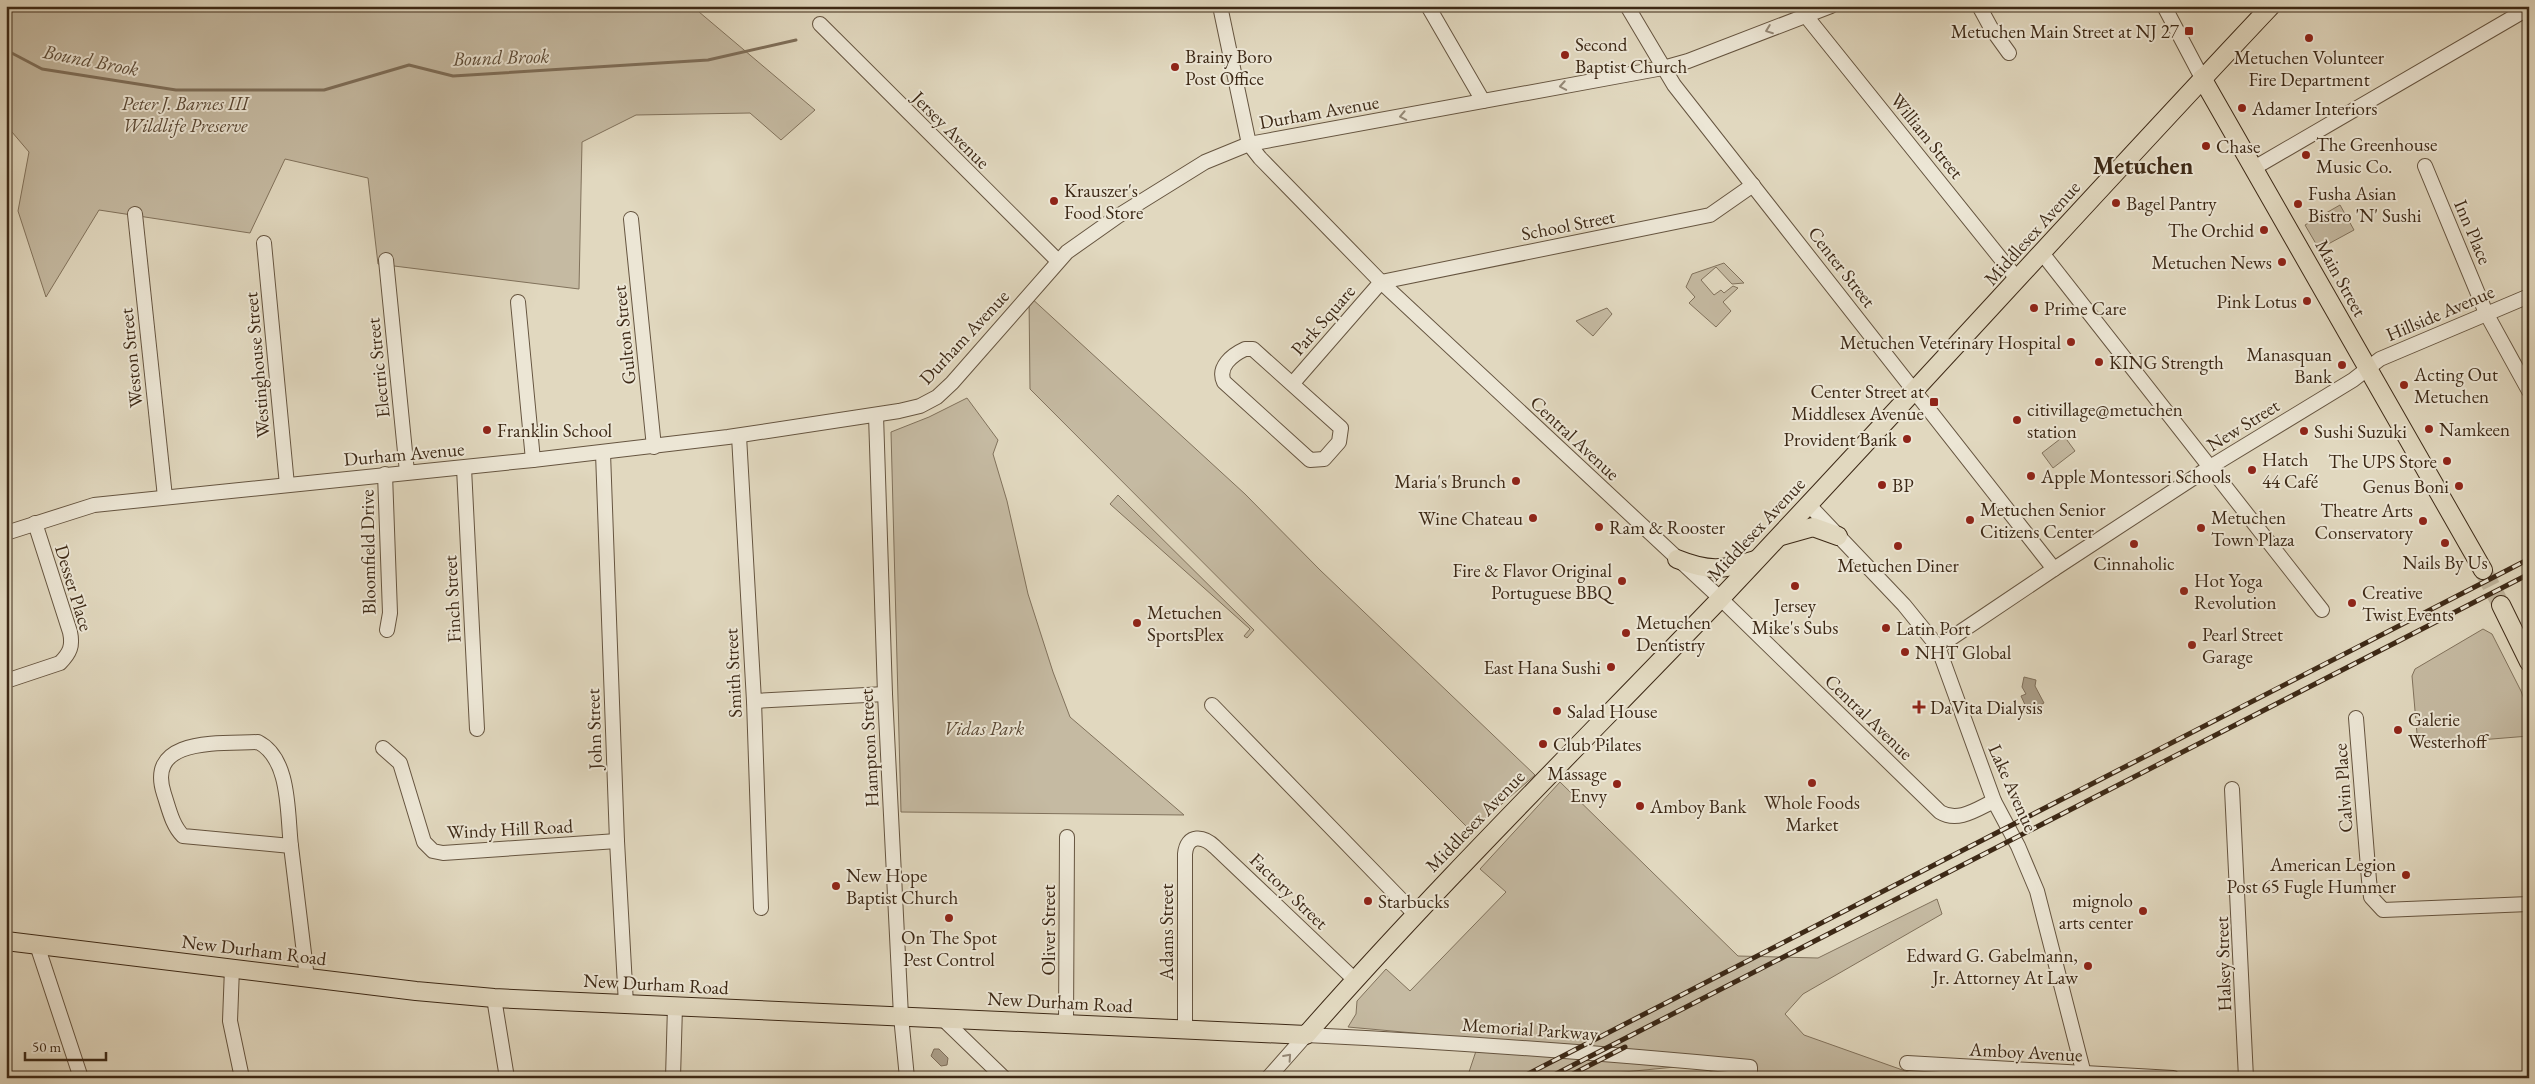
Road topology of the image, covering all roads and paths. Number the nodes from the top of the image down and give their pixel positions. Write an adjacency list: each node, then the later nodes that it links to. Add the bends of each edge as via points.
1 (1220, 6): 15 (street, Central Avenue)
2 (1428, 6): 14 (street)
3 (1627, 6): 12 (street, Center Street)
4 (1831, 6): 9 (street, Durham Avenue)
5 (1980, 6): 11 (street)
6 (2164, 6): 13 (street, Main Street)
7 (2271, 6): 13 (main road, Middlesex Avenue)
8 (2528, 7): 17 (street)
9 (1806, 16): 12 (street, Durham Avenue, one-way to 12); 25 (street, William Street)
10 (820, 24): 24 (street, Jersey Avenue)
11 (2009, 53)
12 (1663, 68): 14 (street, Durham Avenue, one-way to 14); 18 (street, Center Street)
13 (2202, 78): 17 (main road, Main Street); 22 (main road, Middlesex Avenue)
14 (1483, 101): 15 (street, Durham Avenue, one-way to 15)
15 (1249, 144): 24 (street, Durham Avenue, via 1204,162 1118,216); 26 (street, Central Avenue)
16 (2425, 166): 29 (street, Inn Place)
17 (2254, 168): 30 (main road, Main Street)
18 (1753, 185): 26 (street, School Street, via 1710,216); 33 (street, Center Street)
19 (135, 214): 44 (street, Weston Street)
20 (631, 219): 36 (street, Gulton Street)
21 (264, 243): 43 (street, Westinghouse Street)
22 (2042, 253): 25 (main road, Middlesex Avenue); 39 (street)
23 (386, 260): 41 (street, Electric Street)
24 (1058, 261): 34 (street, Durham Avenue, via 983,350 937,397 920,406)
25 (2018, 280): 33 (main road, Middlesex Avenue)
26 (1381, 282): 31 (street, Park Square); 50 (street, Central Avenue)
27 (2529, 296): 29 (street, Hillside Avenue)
28 (518, 302): 38 (street)
29 (2486, 313): 30 (street, Hillside Avenue, via 2380,358); 32 (street, Inn Place)
30 (2368, 368): 39 (street, New Street); 53 (main road, Main Street)
31 (1293, 383): 31 (street, via 1254,349 1238,352 1222,368 1224,382 1310,460 1324,459 1339,442 1340,428)
32 (2529, 391)
33 (1914, 392): 45 (main road, Middlesex Avenue); 52 (street, Center Street)
34 (876, 415): 35 (street, Durham Avenue); 61 (street, Hampton Street)
35 (739, 436): 36 (street, Durham Avenue); 62 (street, Smith Street)
36 (654, 447): 37 (street, Durham Avenue)
37 (602, 453): 38 (street, Durham Avenue); 71 (street, John Street)
38 (533, 460): 40 (street, Durham Avenue)
39 (2210, 467): 52 (street, New Street); 56 (street)
40 (464, 468): 41 (street, Durham Avenue); 65 (street, Finch Street)
41 (407, 472): 42 (street, Durham Avenue)
42 (385, 474): 43 (street, Durham Avenue); 57 (street, Bloomfield Drive, via 390,613)
43 (287, 485): 44 (street, Durham Avenue)
44 (165, 497): 46 (street, Durham Avenue, via 94,504)
45 (1808, 504): 48 (street, Lake Avenue); 49 (main road, Middlesex Avenue)
46 (35, 523): 47 (street, Durham Avenue); 60 (street, Desser Place, via 72,646 60,663)
47 (6, 533)
48 (1838, 536): 49 (main road, via 1813,527); 58 (street, Lake Avenue, via 1904,605)
49 (1778, 537): 51 (main road, Middlesex Avenue)
50 (1677, 559): 51 (main road, via 1715,569); 54 (street, Central Avenue)
51 (1756, 560): 54 (main road, Middlesex Avenue)
52 (2054, 568): 58 (street, New Street)
53 (2483, 570)
54 (1720, 598): 68 (street, Central Avenue, via 1940,812 1959,816); 75 (main road, Middlesex Avenue)
55 (2502, 605): 59 (main road)
56 (2322, 610)
57 (387, 630)
58 (1938, 648): 68 (street, Lake Avenue)
59 (2529, 662)
60 (6, 681)
61 (886, 694): 62 (street); 84 (street, Hampton Street)
62 (754, 701): 74 (street, Smith Street)
63 (1212, 705): 75 (street)
64 (2356, 718): 73 (street, Calvin Place, via 2370,893 2374,903 2383,910)
65 (477, 729)
66 (383, 748): 71 (street, Windy Hill Road, via 400,763 424,842 433,851 443,854)
67 (2232, 789): 100 (street, Halsey Street)
68 (1994, 801): 91 (street, Lake Avenue, via 2037,891)
69 (1067, 837): 86 (street, Oliver Street)
70 (1194, 838): 80 (street, Factory Street, via 1215,846); 87 (street, Adams Street, via 1187,845 1185,854)
71 (617, 841): 82 (street, John Street)
72 (291, 846): 72 (street, via 284,786 278,765 263,745 258,742 189,747 167,758 159,780 176,828 183,836); 79 (street)
73 (2529, 904)
74 (761, 908)
75 (1415, 914): 80 (main road, Middlesex Avenue)
76 (6, 941): 77 (main road, New Durham Road)
77 (37, 945): 78 (main road, New Durham Road); 92 (street)
78 (232, 968): 79 (main road, New Durham Road); 93 (street, via 230,1020)
79 (307, 978): 81 (main road, New Durham Road)
80 (1355, 980): 88 (main road, Middlesex Avenue)
81 (494, 998): 82 (main road, New Durham Road); 94 (street)
82 (626, 1004): 83 (main road, New Durham Road)
83 (675, 1006): 84 (main road, New Durham Road); 95 (street)
84 (901, 1016): 85 (main road, New Durham Road); 96 (street, Hampton Street)
85 (942, 1018): 86 (main road, New Durham Road); 97 (street)
86 (1066, 1024): 87 (main road, New Durham Road)
87 (1185, 1029): 88 (main road, New Durham Road)
88 (1306, 1035): 90 (street, Memorial Parkway, via 1479,1043); 98 (street, Middlesex Avenue, one-way to 88)
89 (1907, 1063): 91 (street, Amboy Avenue)
90 (1750, 1073)
91 (2085, 1076): 99 (street, Amboy Avenue)
92 (82, 1078)
93 (242, 1078)
94 (507, 1078)
95 (673, 1078)
96 (907, 1078)
97 (1004, 1078)
98 (1268, 1078)
99 (2173, 1078)
100 (2246, 1078)

